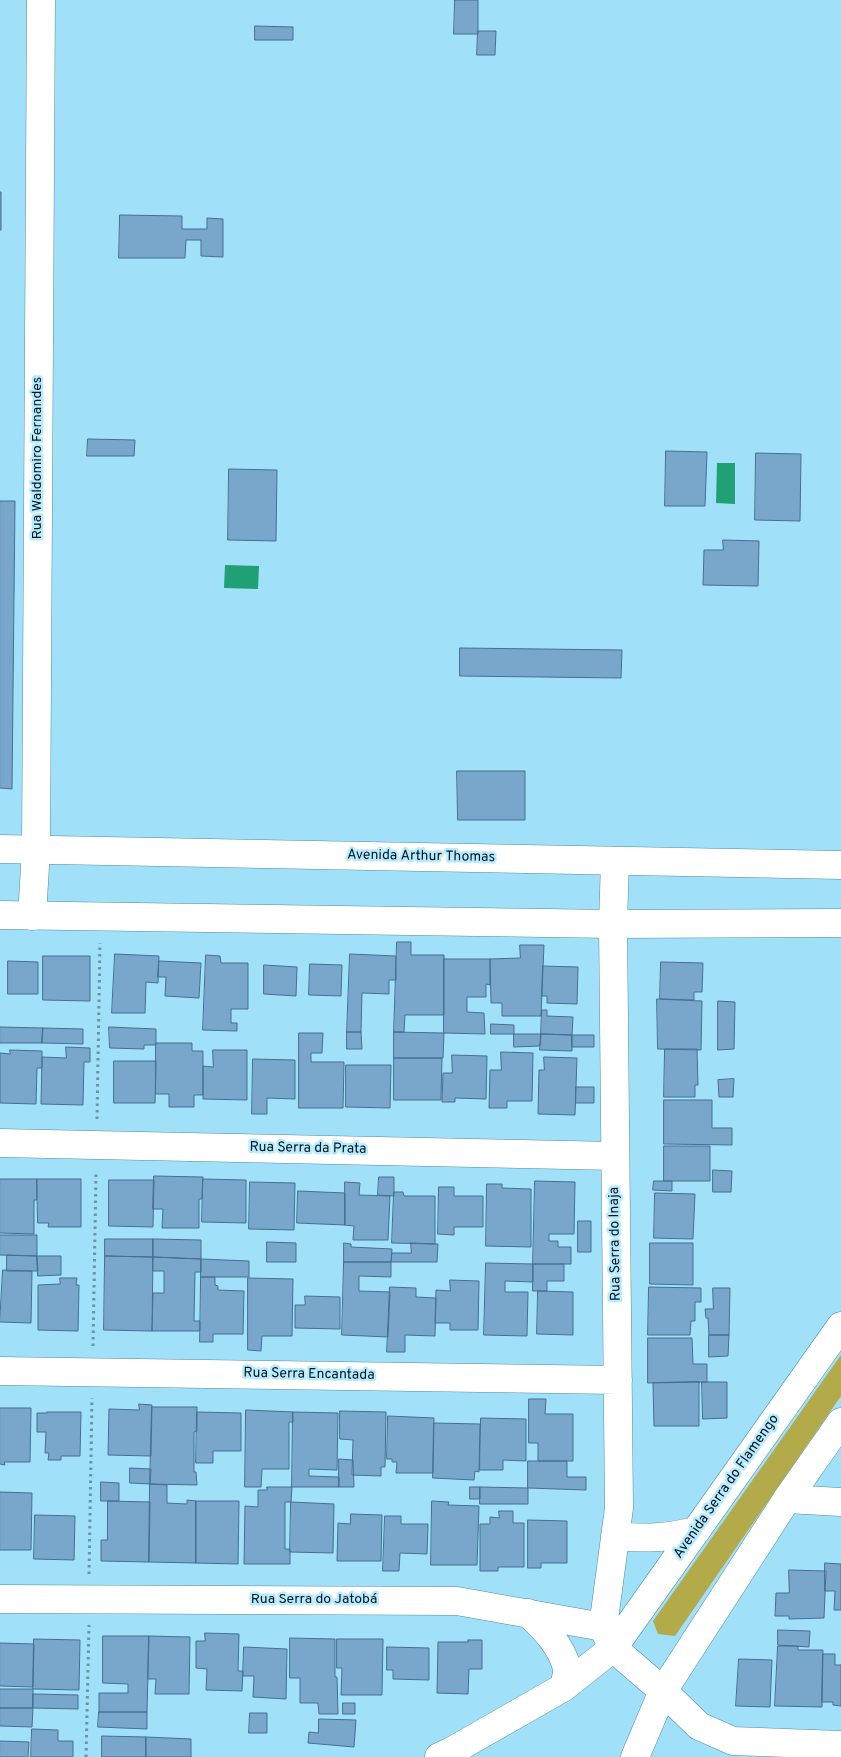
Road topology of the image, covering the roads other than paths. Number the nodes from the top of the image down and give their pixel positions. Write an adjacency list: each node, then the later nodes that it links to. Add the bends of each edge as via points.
1 (41, 0): 3 (street, Rua Waldomiro Fernandes)
2 (0, 849): 3 (street, Avenida Arthur Thomas)
3 (36, 850): 4 (street, Avenida Arthur Thomas); 7 (street, Rua Waldomiro Fernandes)
4 (615, 861): 5 (street, Avenida Arthur Thomas); 9 (street, Rua Serra do Inaja)
5 (841, 865)
6 (0, 915): 7 (street)
7 (32, 916): 9 (street)
8 (841, 923): 9 (street)
9 (613, 924): 11 (street, Rua Serra do Inaja)
10 (0, 1143): 11 (street, Rua Serra da Prata)
11 (615, 1156): 14 (street, Rua Serra do Inaja)
12 (841, 1326): 18 (street, Avenida Serra do Flamengo)
13 (0, 1371): 14 (street, Rua Serra Encantada)
14 (618, 1380): 19 (street, Rua Serra do Inaja, via 619,1508)
15 (841, 1422): 16 (street)
16 (787, 1499): 17 (street); 24 (street)
17 (841, 1502)
18 (696, 1531): 19 (street, via 670,1537); 22 (street, Avenida Serra do Flamengo)
19 (615, 1536): 22 (street, Rua Serra do Inaja)
20 (0, 1599): 21 (street, Rua Serra do Jatobá, via 457,1601)
21 (528, 1613): 22 (street, Rua Serra do Jatobá); 23 (street, via 559,1648 568,1669)
22 (608, 1637): 23 (street, Avenida Serra do Flamengo); 24 (street)
23 (564, 1687): 26 (street, Avenida Serra do Flamengo)
24 (663, 1691): 25 (street, via 699,1726 733,1740); 27 (street)
25 (841, 1745)
26 (439, 1757)
27 (635, 1757)

